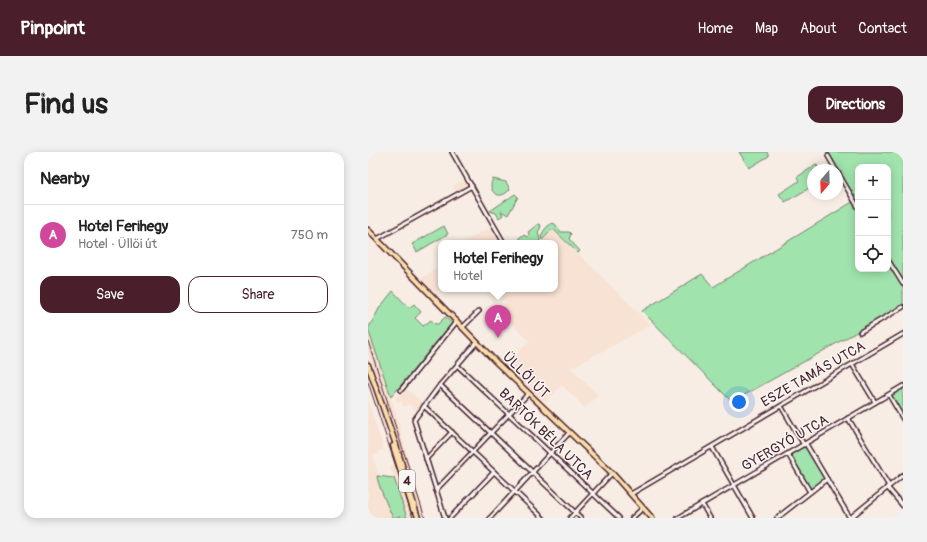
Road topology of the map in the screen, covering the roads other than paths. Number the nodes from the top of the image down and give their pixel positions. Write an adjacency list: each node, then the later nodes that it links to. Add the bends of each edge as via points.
1 (452, 152): 5 (street)
2 (828, 156): 3 (street)
3 (833, 164)
4 (843, 181): 6 (street)
5 (472, 186): 8 (street); 9 (street)
6 (855, 202)
7 (368, 230): 8 (main road, ÜLLŐI ÚT)
8 (377, 239): 14 (main road, ÜLLŐI ÚT)
9 (502, 240)
10 (891, 265): 11 (street)
11 (903, 284)
12 (903, 307): 16 (street)
13 (479, 311): 15 (street)
14 (457, 321): 15 (main road, ÜLLŐI ÚT); 25 (street)
15 (463, 328): 18 (main road, ÜLLŐI ÚT)
16 (860, 332)
17 (903, 334): 19 (street, ESZE TAMÁS UTCA)
18 (477, 342): 21 (street); 26 (main road, ÜLLŐI ÚT)
19 (852, 364): 28 (street); 30 (street, ESZE TAMÁS UTCA)
20 (368, 365): 60 (main road, 4)
21 (458, 366): 23 (street); 31 (street, BARTÓK BÉLA UTCA)
22 (368, 372): 60 (main road, 4)
23 (440, 385): 29 (street); 35 (street)
24 (903, 386): 27 (street, GYERGYÓ UTCA)
25 (401, 390)
26 (528, 394): 31 (street); 36 (main road, ÜLLŐI ÚT)
27 (888, 395): 28 (street, GYERGYÓ UTCA); 33 (street)
28 (875, 402): 32 (street, GYERGYÓ UTCA)
29 (424, 406): 34 (street); 42 (street, via 415,416 414,422)
30 (781, 406): 37 (street); 38 (street, ESZE TAMÁS UTCA)
31 (509, 414): 35 (street); 40 (street, BARTÓK BÉLA UTCA)
32 (848, 418): 37 (street, GYERGYÓ UTCA); 49 (street)
33 (903, 419)
34 (452, 432): 39 (street); 42 (street)
35 (491, 433): 39 (street); 44 (street)
36 (569, 433): 40 (street); 45 (main road, ÜLLŐI ÚT)
37 (805, 444): 41 (street, GYERGYÓ UTCA); 47 (street)
38 (712, 447): 48 (street); 54 (street, ESZE TAMÁS UTCA)
39 (473, 452): 43 (street); 50 (street)
40 (550, 454): 44 (street); 53 (street, BARTÓK BÉLA UTCA)
41 (788, 454): 48 (street, GYERGYÓ UTCA); 52 (street)
42 (426, 459): 50 (street)
43 (494, 472): 51 (street); 62 (street)
44 (533, 473): 51 (street); 58 (street)
45 (612, 473): 53 (street); 54 (main road, ÜLLŐI ÚT)
46 (903, 475): 49 (street)
47 (827, 479): 52 (street); 74 (street)
48 (734, 485): 55 (street, GYERGYÓ UTCA); 72 (street)
49 (888, 487): 56 (street); 74 (street)
50 (436, 490): 61 (street)
51 (515, 492): 59 (street); 64 (street)
52 (810, 492): 73 (street)
53 (593, 493): 58 (street); 67 (street, BARTÓK BÉLA UTCA)
54 (631, 494): 57 (main road, ÜLLŐI ÚT)
55 (702, 504): 70 (street, GYERGYÓ UTCA); 71 (street)
56 (903, 506)
57 (643, 508): 68 (street); 69 (main road, ÜLLŐI ÚT)
58 (575, 512): 65 (street); 66 (street)
59 (491, 516): 63 (street)
60 (417, 518)
61 (445, 518)
62 (450, 518)
63 (496, 518)
64 (543, 518)
65 (570, 518)
66 (581, 518)
67 (619, 518)
68 (632, 518)
69 (652, 518)
70 (678, 518)
71 (710, 518)
72 (753, 518)
73 (777, 518)
74 (850, 518)

